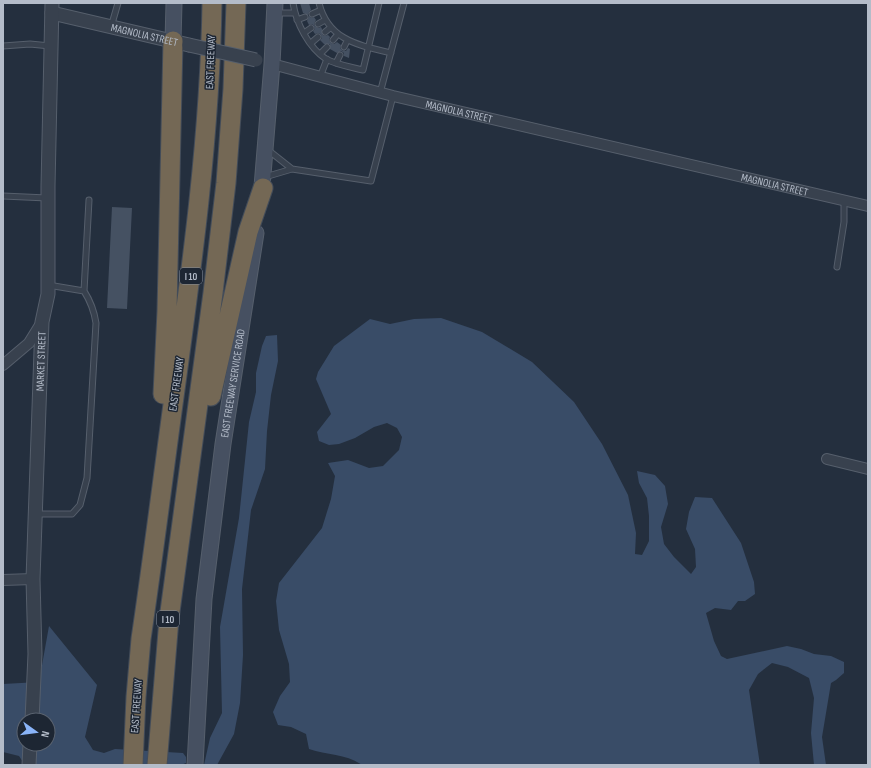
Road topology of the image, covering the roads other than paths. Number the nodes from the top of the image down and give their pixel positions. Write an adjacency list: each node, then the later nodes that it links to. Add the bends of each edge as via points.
1 (118, 3): 19 (lane)
2 (174, 3): 28 (main road)
3 (212, 3): 61 (highway, EAST FREEWAY / I 10, via 202,185)
4 (236, 3): 60 (highway, I 10, via 226,183)
5 (293, 3): 6 (lane); 13 (lane)
6 (300, 3)
7 (319, 3): 12 (lane)
8 (379, 3): 34 (lane)
9 (404, 3): 35 (lane)
10 (52, 8): 19 (street, MAGNOLIA STREET); 31 (street, MARKET STREET)
11 (275, 8): 13 (lane); 40 (main road, EAST FREEWAY SERVICE ROAD)
12 (321, 10): 14 (lane); 17 (lane)
13 (294, 13): 16 (lane)
14 (312, 14)
15 (305, 17): 16 (lane)
16 (297, 20): 22 (lane)
17 (325, 20): 18 (lane); 21 (lane)
18 (318, 24)
19 (111, 27): 28 (street, MAGNOLIA STREET)
20 (311, 28): 22 (lane)
21 (330, 28): 23 (lane); 24 (lane)
22 (304, 32): 29 (lane)
23 (325, 32)
24 (338, 34): 26 (lane); 27 (lane)
25 (318, 37): 29 (lane)
26 (333, 40)
27 (347, 41): 33 (lane); 34 (lane)
28 (181, 43): 40 (street, MAGNOLIA STREET, bridge); 61 (highway)
29 (311, 43): 36 (lane)
30 (3, 46): 31 (lane)
31 (51, 46): 48 (street, MARKET STREET)
32 (327, 47): 36 (lane)
33 (344, 47)
34 (368, 47): 35 (lane); 39 (lane, via 363,70)
35 (391, 53): 42 (lane)
36 (320, 54): 38 (lane)
37 (340, 55): 39 (lane)
38 (327, 59): 39 (lane); 41 (lane)
39 (336, 63)
40 (272, 64): 41 (street, MAGNOLIA STREET); 44 (main road, EAST FREEWAY SERVICE ROAD)
41 (320, 77): 42 (street, MAGNOLIA STREET)
42 (380, 93): 43 (street, MAGNOLIA STREET)
43 (393, 96): 45 (lane, via 371,181); 50 (street, MAGNOLIA STREET)
44 (266, 148): 45 (lane); 46 (main road, EAST FREEWAY SERVICE ROAD)
45 (292, 169): 46 (lane)
46 (264, 183): 60 (highway, via 248,232); 69 (main road, EAST FREEWAY SERVICE ROAD, via 223,444 204,599)
47 (3, 196): 48 (lane)
48 (48, 198): 53 (street, MARKET STREET)
49 (89, 200): 54 (lane)
50 (844, 200): 51 (street, MAGNOLIA STREET); 52 (lane, via 844,222)
51 (868, 206)
52 (837, 267)
53 (48, 284): 54 (lane); 55 (street, MARKET STREET)
54 (84, 291): 59 (lane, via 91,301 96,323 87,478 80,505 72,514)
55 (42, 322): 56 (street, via 28,343); 59 (street, MARKET STREET)
56 (3, 365)
57 (827, 459): 58 (street)
58 (868, 469)
59 (35, 514): 62 (street, MARKET STREET)
60 (180, 540): 68 (highway, I 10, via 168,619)
61 (154, 547): 67 (highway, EAST FREEWAY / I 10, via 141,639)
62 (32, 579): 63 (street); 64 (street, MARKET STREET, via 35,654)
63 (3, 580)
64 (32, 712)
65 (30, 752): 66 (street)
66 (29, 765)
67 (133, 765)
68 (158, 765)
69 (195, 765)

